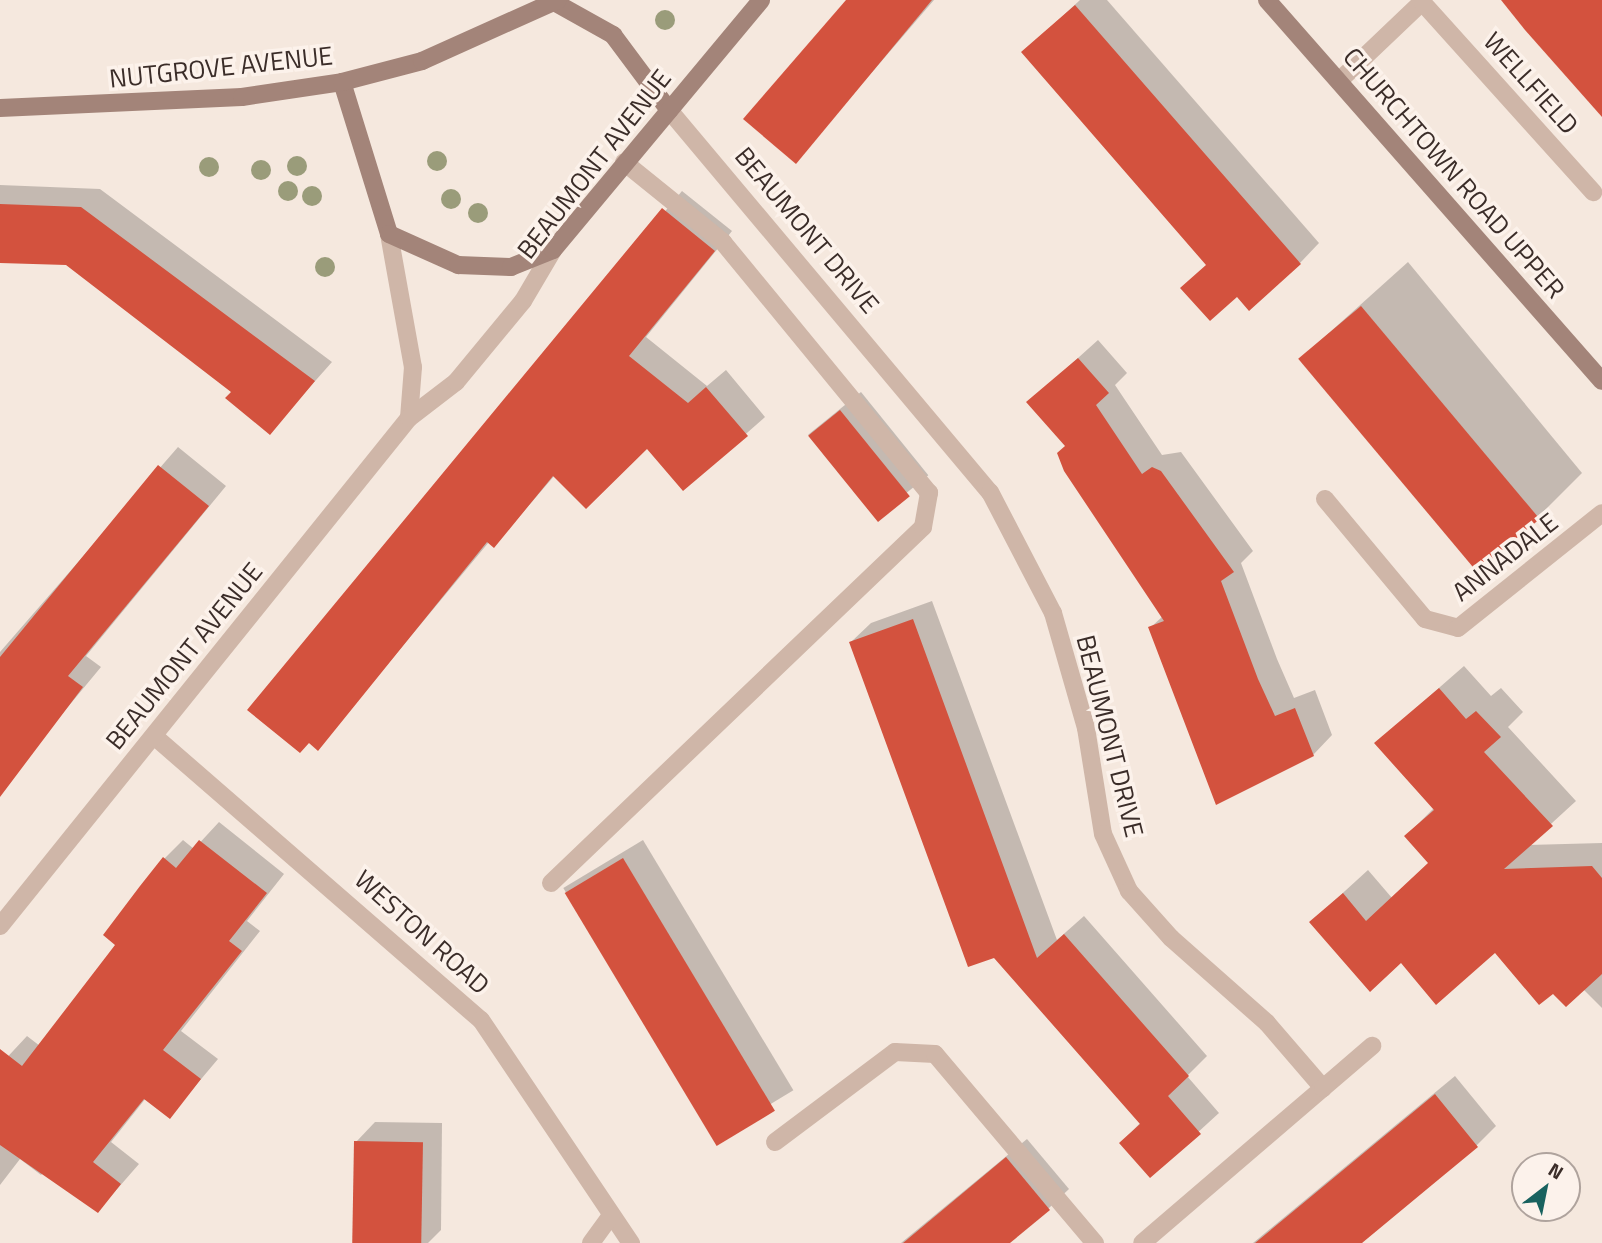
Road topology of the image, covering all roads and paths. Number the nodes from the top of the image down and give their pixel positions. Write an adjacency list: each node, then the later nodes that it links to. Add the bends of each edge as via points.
1 (761, 0): 7 (main road, BEAUMONT AVENUE)
2 (1267, 0): 4 (main road, CHURCHTOWN ROAD UPPER)
3 (556, 1): 5 (main road, NUTGROVE AVENUE, via 422,61); 7 (main road, via 613,34)
4 (1339, 81): 9 (street, WELLFIELD, via 1422,2); 12 (main road, CHURCHTOWN ROAD UPPER)
5 (342, 82): 6 (main road, NUTGROVE AVENUE, via 242,97); 10 (main road)
6 (0, 108)
7 (669, 110): 8 (main road, BEAUMONT AVENUE); 20 (street, BEAUMONT DRIVE, via 990,492 1053,613 1086,728 1103,834 1129,891 1171,938 1267,1023)
8 (624, 162): 11 (main road, BEAUMONT AVENUE); 17 (street, via 723,242 929,493 923,527)
9 (1593, 192)
10 (389, 234): 11 (main road, via 458,265 511,267); 13 (street, via 413,366)
11 (553, 250): 13 (street, BEAUMONT AVENUE, via 523,301 456,382)
12 (1602, 381)
13 (409, 418): 16 (street, BEAUMONT AVENUE)
14 (1325, 499): 15 (street, ANNADALE, via 1425,619 1458,628)
15 (1602, 513)
16 (154, 736): 18 (street, BEAUMONT AVENUE); 22 (street, WESTON ROAD, via 481,1020)
17 (551, 883)
18 (0, 926)
19 (1372, 1046): 20 (street)
20 (1323, 1088): 23 (street)
21 (775, 1142): 26 (street, via 895,1052 935,1054)
22 (611, 1216): 24 (street); 25 (street, WESTON ROAD)
23 (1149, 1241)
24 (591, 1243)
25 (631, 1243)
26 (1095, 1243)

